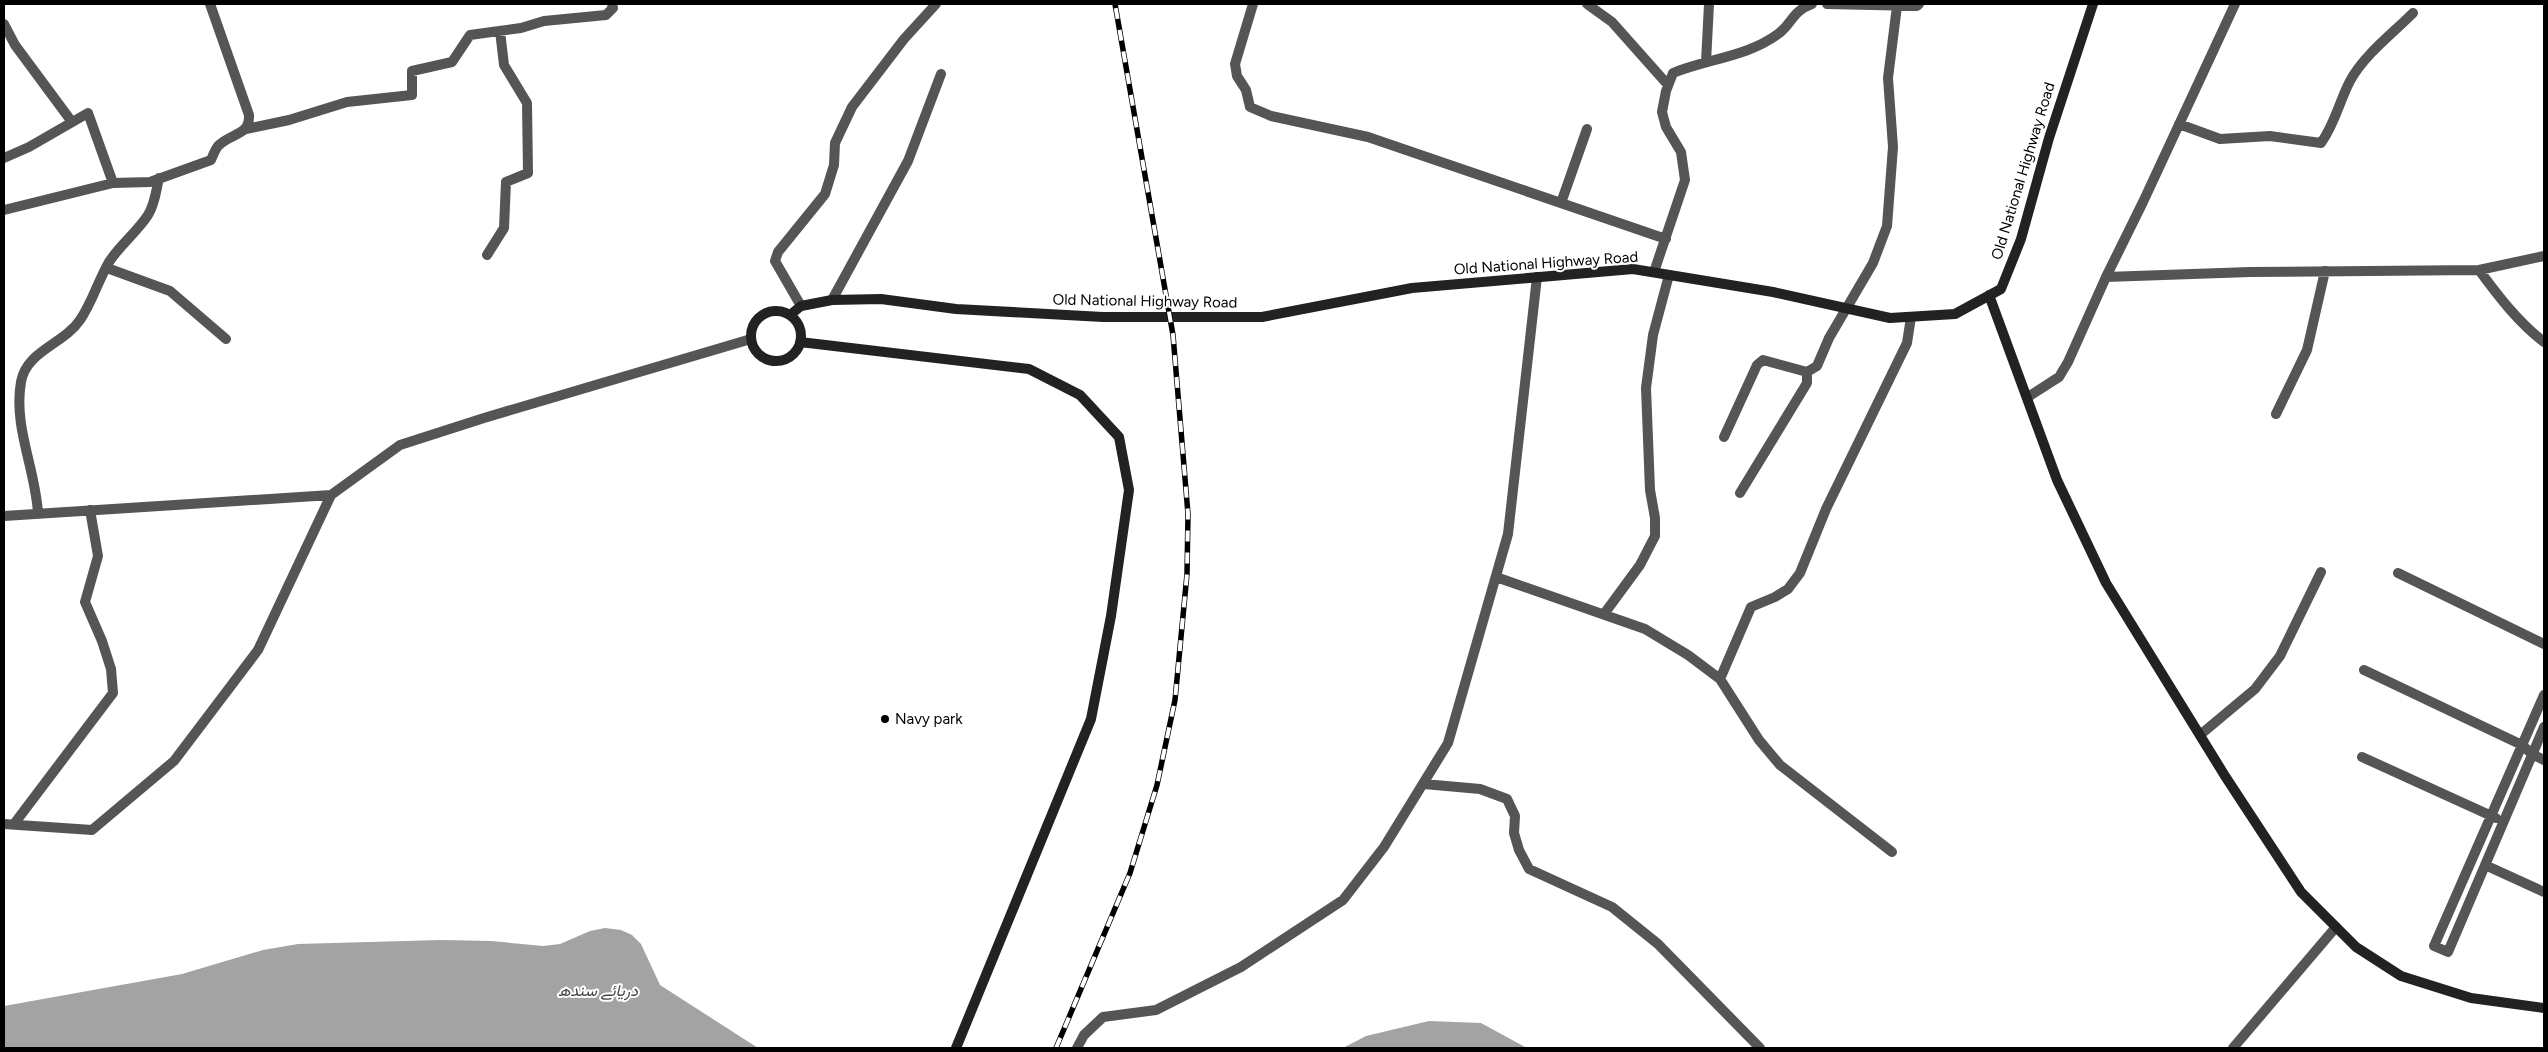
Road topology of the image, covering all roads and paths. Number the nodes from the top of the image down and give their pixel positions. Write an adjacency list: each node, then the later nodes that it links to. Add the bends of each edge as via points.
1 (210, 4): 21 (street, via 249,114 250,123)
2 (612, 4): 15 (street, via 613,8 606,15)
3 (936, 4): 40 (street, via 904,39 852,107 834,143 834,165 825,194 778,252 775,261)
4 (1253, 4): 26 (street, via 1235,64 1250,107 1278,118 1368,137)
5 (1587, 4): 18 (street, via 1618,28)
6 (1709, 4): 16 (street)
7 (1812, 4): 16 (street, via 1800,8 1778,34 1741,52)
8 (1827, 4): 12 (street)
9 (1919, 4): 12 (street)
10 (2092, 4): 38 (main road, Old National Highway Road, via 2048,138 2021,239 2001,288)
11 (2235, 4): 20 (street)
12 (1897, 6): 41 (street, via 1888,78 1893,146 1887,226)
13 (2413, 13): 20 (street, via 2360,66 2350,81 2331,130 2321,143 2270,136 2220,139)
14 (4, 24): 19 (street, via 15,45)
15 (500, 31): 21 (street, via 470,35 452,62 412,71 412,95 347,102); 29 (street, via 504,65 527,103 528,173 506,182 504,228)
16 (1706, 62): 18 (street, via 1672,73)
17 (941, 74): 39 (street, via 908,161)
18 (1668, 85): 28 (street, via 1662,112 1666,127 1681,152 1685,180)
19 (72, 122): 23 (street); 25 (street, via 88,113)
20 (2179, 124): 37 (street)
21 (246, 129): 24 (street, via 219,145 211,160)
22 (1588, 130): 26 (street)
23 (4, 158)
24 (159, 178): 25 (street, via 150,182); 31 (street, via 148,215)
25 (113, 183): 27 (street)
26 (1561, 203): 28 (street)
27 (4, 210)
28 (1666, 239): 34 (street)
29 (487, 255)
30 (2544, 256): 32 (street)
31 (106, 268): 44 (street, via 170,291); 55 (street, via 81,320 68,335 36,355 21,380 24,445 37,493)
32 (2480, 270): 33 (street); 47 (street, via 2525,328)
33 (2325, 271): 37 (street); 50 (street, via 2308,350)
34 (1654, 272): 35 (main road, Old National Highway Road); 36 (main road, Old National Highway Road, via 1633,269)
35 (1670, 275): 41 (main road, Old National Highway Road, via 1773,292); 60 (street, via 1653,335 1646,388 1655,536 1640,565)
36 (1537, 277): 39 (main road, Old National Highway Road, via 1412,288 1246,318 1103,317 956,309 881,299); 59 (street, via 1508,534)
37 (2106, 277): 49 (street, via 2059,377)
38 (1989, 295): 43 (main road, Old National Highway Road, via 1954,314); 49 (main road)
39 (832, 300): 40 (main road, Old National Highway Road)
40 (801, 306): 42 (main road, Old National Highway Road)
41 (1848, 309): 43 (main road, Old National Highway Road, via 1890,318); 48 (street, via 1829,338 1817,366)
42 (790, 315): 45 (main road, via 774,311 759,316); 46 (main road, via 797,322)
43 (1911, 317): 63 (street, via 1907,343 1826,509 1800,573 1788,589 1751,607)
44 (226, 339)
45 (750, 339): 46 (main road, via 760,356 779,361 796,351); 53 (street, via 400,445)
46 (800, 342): 80 (main road, via 1029,369 1080,395 1119,437 1129,490 1111,616 1091,719)
47 (2544, 342)
48 (1807, 372): 51 (street, via 1763,360 1757,365); 52 (street, via 1807,383)
49 (2028, 397): 66 (main road, via 2057,480 2106,583)
50 (2276, 414)
51 (1724, 437)
52 (1740, 493)
53 (331, 494): 54 (street); 74 (street, via 258,650 174,761 92,830)
54 (90, 510): 55 (street); 74 (street, via 98,556 85,602 111,669 113,693)
55 (38, 514): 56 (street)
56 (4, 516)
57 (2322, 572): 66 (street, via 2280,656 2255,689)
58 (2398, 573): 61 (street)
59 (1496, 576): 60 (street); 71 (street, via 1448,743)
60 (1604, 614): 63 (street, via 1645,629)
61 (2544, 644)
62 (2364, 670): 67 (street)
63 (1720, 679): 75 (street, via 1759,740 1780,764)
64 (2544, 695): 67 (street)
65 (2544, 727): 68 (street)
66 (2200, 735): 78 (main road, via 2301,892)
67 (2522, 745): 68 (street); 72 (street)
68 (2532, 754): 70 (street); 73 (street)
69 (2362, 757): 72 (street)
70 (2544, 760)
71 (1424, 784): 81 (street, via 1384,847 1344,900 1240,967 1156,1010 1103,1017 1084,1035); 82 (street, via 1480,789 1506,799 1515,816 1514,833 1519,850 1529,869 1612,907 1658,944)
72 (2491, 816): 73 (street); 76 (street, via 2434,946 2448,952)
73 (2503, 822): 76 (street)
74 (9, 824)
75 (1892, 852)
76 (2485, 865): 77 (street)
77 (2544, 892)
78 (2336, 927): 79 (main road, via 2356,947 2401,976 2471,998); 83 (street)
79 (2544, 1008)
80 (956, 1048)
81 (1077, 1048)
82 (1760, 1048)
83 (2233, 1048)

